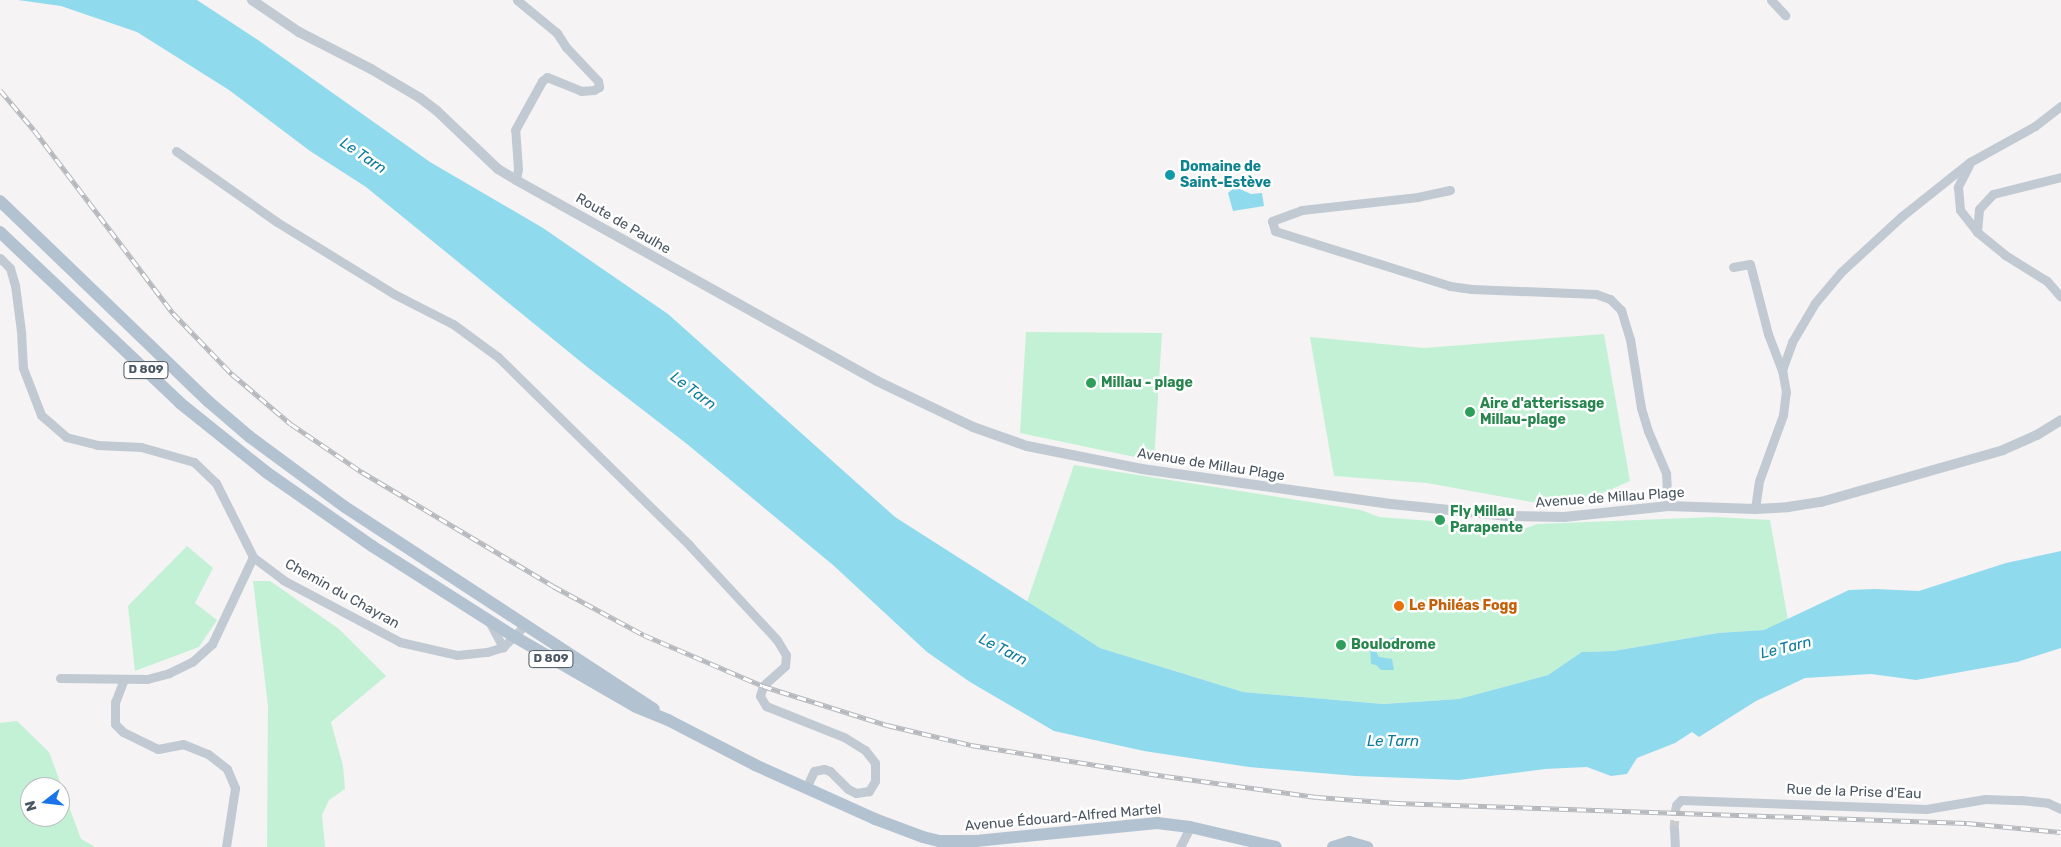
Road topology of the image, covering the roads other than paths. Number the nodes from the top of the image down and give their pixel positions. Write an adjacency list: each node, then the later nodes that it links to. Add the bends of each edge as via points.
1 (252, 0): 9 (street, Route de Paulhe, via 299,32 420,98 498,168)
2 (517, 0): 9 (street, via 557,33 566,48 598,81 599,87 581,91 546,77 542,81 515,130)
3 (1771, 0): 4 (street)
4 (1785, 15)
5 (2061, 106): 7 (street, via 2035,126)
6 (176, 151): 30 (street, via 277,222 394,294 453,324 498,358 690,546 777,640 786,655 785,666 763,686 760,696 766,706 844,737 865,750 875,763 876,781 869,791 856,793 824,769 814,771)
7 (1970, 162): 13 (street, via 1958,187 1960,210); 17 (street, via 1902,216 1841,272 1810,311 1792,342)
8 (2061, 178): 13 (street, via 1993,194 1980,209)
9 (516, 180): 19 (street, Route de Paulhe, via 817,349 936,410)
10 (1450, 190): 20 (street, via 1418,197 1302,210 1272,221 1275,231 1450,286 1596,294 1610,299 1621,310 1630,339 1641,408 1666,473)
11 (0, 201): 24 (main road, D 809, via 209,402 250,437 337,502)
12 (0, 232): 23 (main road, D 809, via 180,403 225,440 301,498)
13 (1977, 232): 16 (street, via 2005,256 2047,280)
14 (0, 258): 22 (street, Chemin du Chayran, via 10,268 15,285 23,368 41,415 66,437 96,445 142,447 194,462 216,483)
15 (1733, 266): 17 (street, via 1750,264 1768,334)
16 (2061, 297)
17 (1782, 370): 21 (street, via 1786,392 1783,415 1759,481)
18 (2061, 420): 21 (street, Avenue de Millau Plage, via 2003,450 1928,472 1821,502)
19 (1003, 438): 20 (street, Avenue de Millau Plage, via 1080,458 1142,469 1477,513 1564,517)
20 (1668, 506): 21 (street, Avenue de Millau Plage)
21 (1755, 509)
22 (253, 557): 26 (street, Chemin du Chayran, via 283,580 400,642 457,655); 28 (street, via 212,644 192,662 169,673 147,679)
23 (489, 621): 25 (main road, D 809); 26 (street)
24 (525, 625): 25 (street, Chemin du Chayran); 29 (main road, D 809)
25 (515, 638): 26 (street, Chemin du Chayran); 29 (main road, D 809, via 636,708)
26 (503, 648)
27 (60, 678): 28 (street)
28 (124, 679): 36 (street, via 115,710 115,724 123,732 158,749 183,744 208,754 227,769 234,788)
29 (668, 720): 30 (main road, Avenue Édouard-Alfred Martel / D 809)
30 (806, 788): 33 (main road, Avenue Édouard-Alfred Martel / D 809, via 900,830 939,840 997,840 1157,823)
31 (1676, 806): 32 (street, Rue de la Prise d'Eau, via 1681,800 1926,809 1985,799 2048,803)
32 (2061, 809)
33 (1190, 827): 37 (street); 38 (main road, Avenue Édouard-Alfred Martel / D 809)
34 (1674, 829): 40 (street)
35 (1332, 846): 39 (main road, via 1349,842)
36 (226, 847)
37 (1180, 847)
38 (1274, 847)
39 (1367, 847)
40 (1675, 847)

